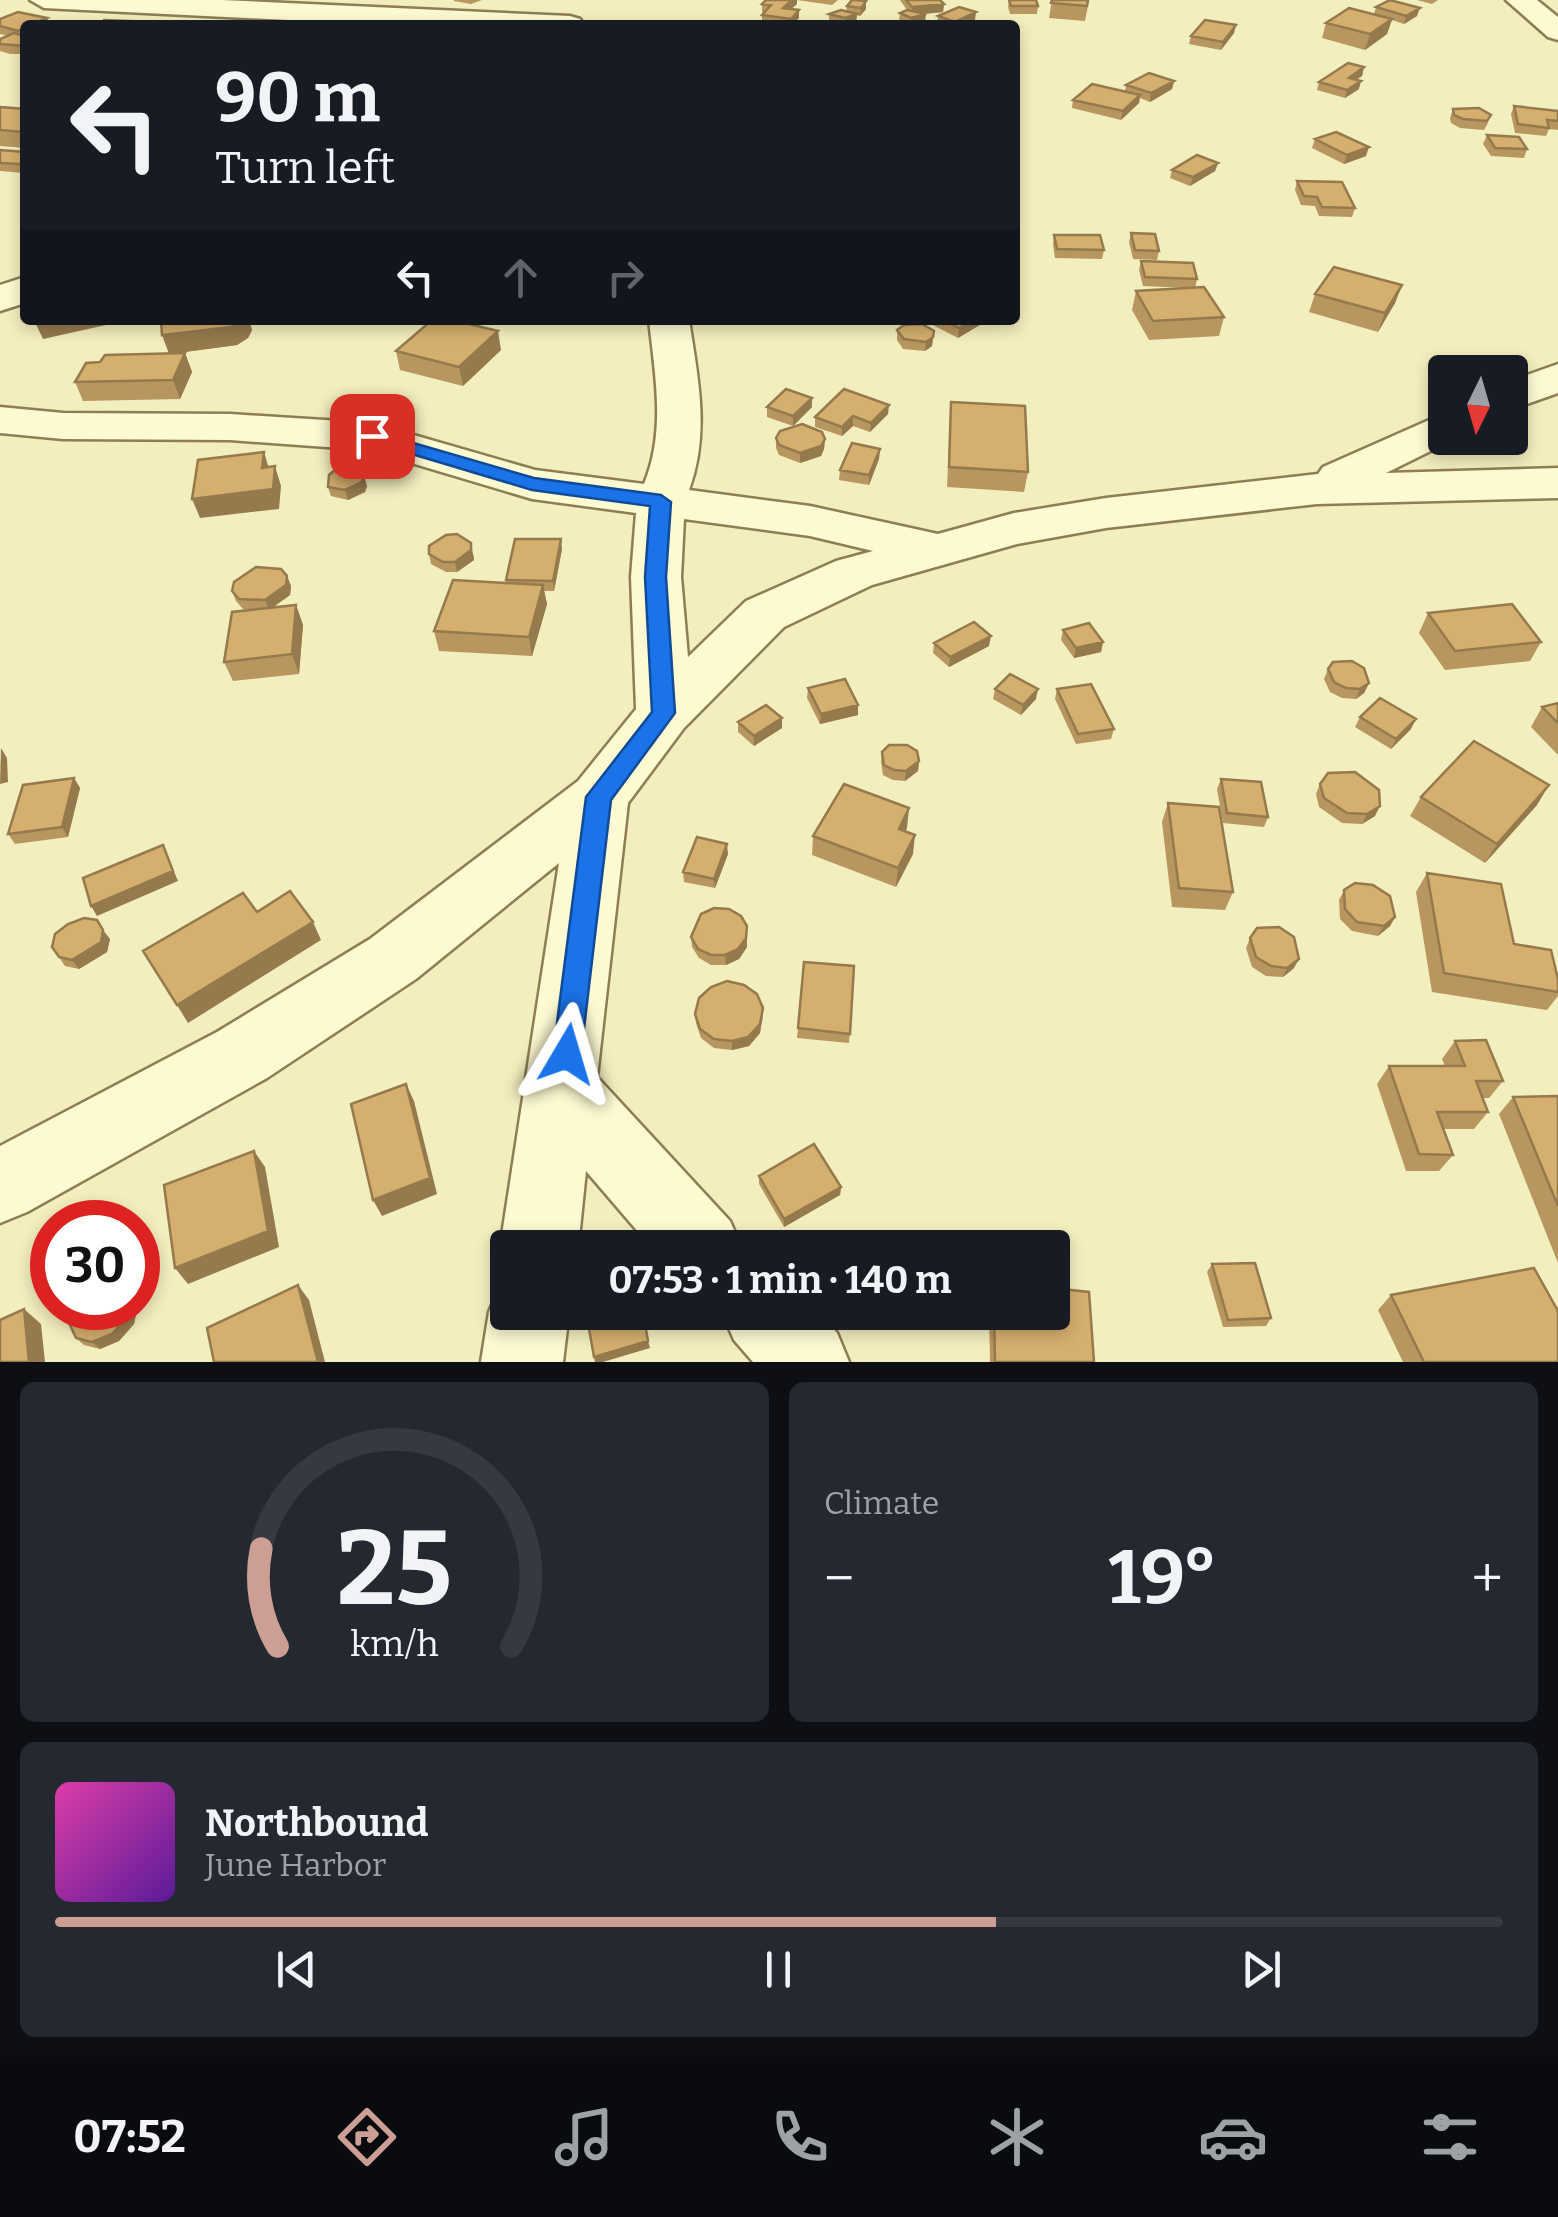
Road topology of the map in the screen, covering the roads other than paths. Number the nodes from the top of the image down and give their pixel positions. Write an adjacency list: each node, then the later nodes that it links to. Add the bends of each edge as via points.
1 (44, 0): 3 (street)
2 (1520, 0): 4 (street)
3 (465, 20)
4 (1558, 30)
5 (671, 325): 12 (street, via 680,402 678,458)
6 (1558, 377): 7 (street)
7 (1528, 389)
8 (0, 420): 12 (street, via 372,436 532,484)
9 (1428, 434): 11 (street)
10 (1558, 483): 11 (street)
11 (1317, 489): 13 (street, via 1106,512)
12 (661, 502): 13 (street, via 810,521); 14 (street, via 656,577)
13 (934, 549): 14 (street, via 854,574 765,614)
14 (664, 713): 15 (street)
15 (599, 797): 16 (street); 17 (street, via 393,958 242,1056)
16 (562, 1090): 18 (street); 19 (street)
17 (0, 1186)
18 (542, 1230)
19 (687, 1230)
20 (526, 1330): 22 (street)
21 (779, 1330): 23 (street)
22 (522, 1362)
23 (808, 1362)

